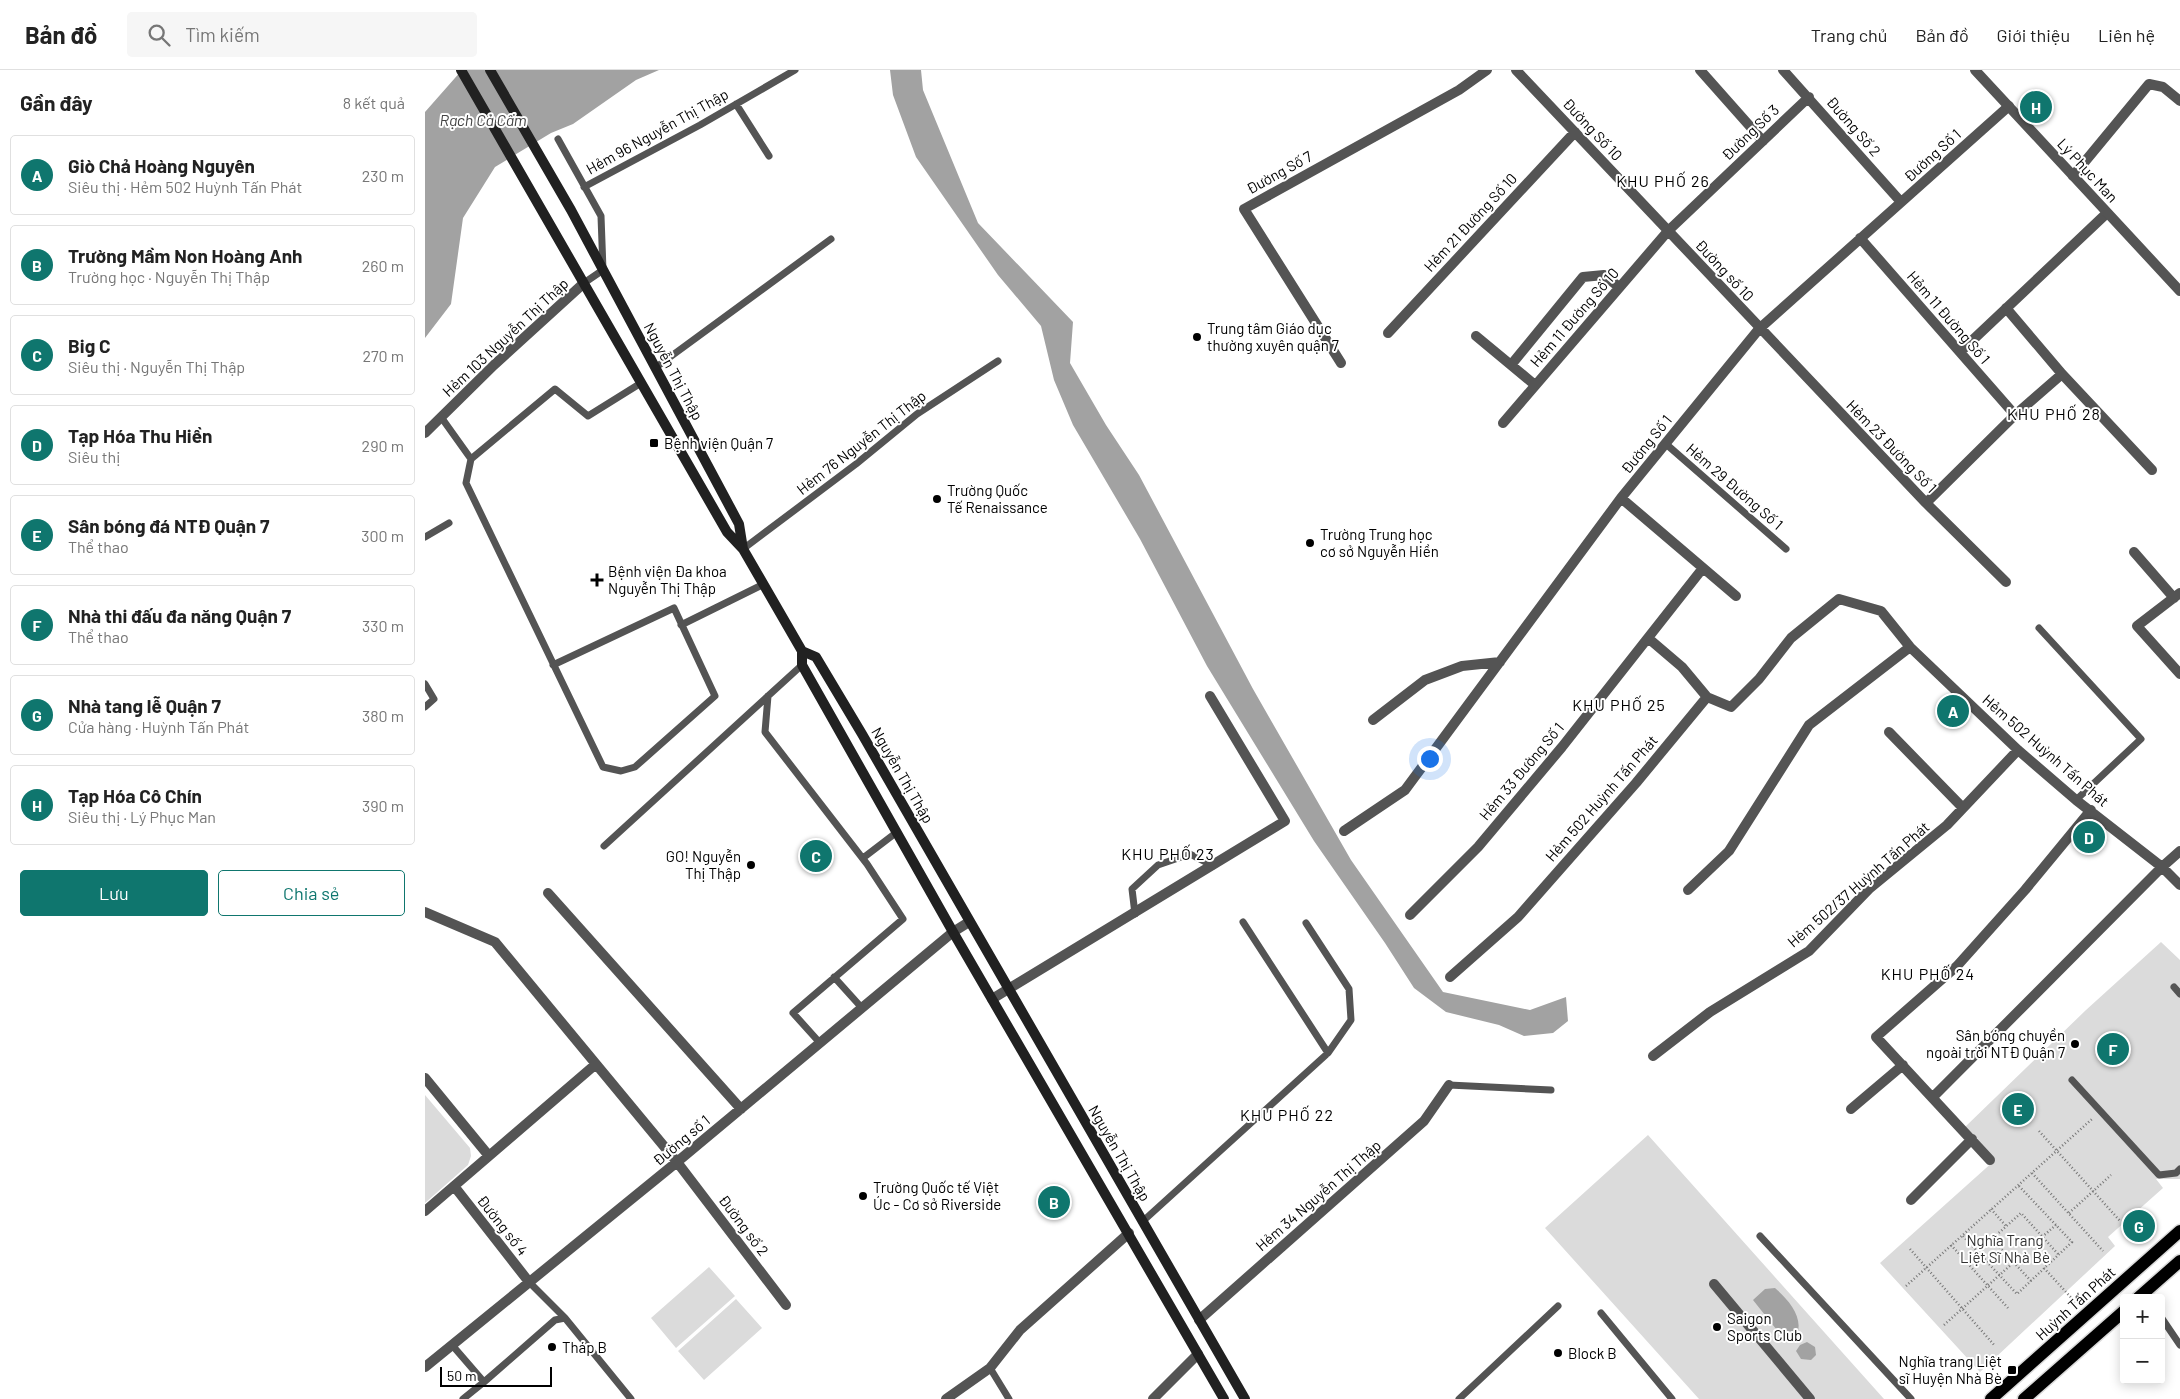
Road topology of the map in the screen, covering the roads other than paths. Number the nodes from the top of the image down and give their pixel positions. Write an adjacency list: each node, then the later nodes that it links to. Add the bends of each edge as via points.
1 (461, 70): 25 (main road, Nguyễn Thị Thập)
2 (490, 70): 24 (main road, Nguyễn Thị Thập)
3 (795, 70): 11 (lane, Hẻm 96 Nguyễn Thị Thập)
4 (1487, 70): 34 (street, Đường Số 7, via 1459,90 1244,209)
5 (1516, 70): 13 (street, Đường Số 10)
6 (1700, 70): 15 (street)
7 (1783, 70): 9 (street, Đường Số 2)
8 (1975, 70): 12 (street, Lý Phục Man)
9 (1809, 97): 15 (street, Đường Số 3); 19 (street, Đường Số 2)
10 (2180, 101): 17 (street, via 2163,86 2149,84)
11 (737, 104): 16 (lane); 18 (lane, Hẻm 96 Nguyễn Thị Thập)
12 (2009, 106): 17 (street, Lý Phục Man); 19 (street, Đường Số 1)
13 (1575, 132): 21 (street, Đường Số 10); 30 (street, Hẻm 21 Đường Số 10)
14 (558, 139): 18 (lane, Hẻm 96 Nguyễn Thị Thập)
15 (1763, 141): 21 (street, Đường Số 3)
16 (769, 156)
17 (2073, 176): 20 (street, Lý Phục Man)
18 (584, 186): 24 (lane, Hẻm 96 Nguyễn Thị Thập, via 601,216)
19 (1901, 202): 22 (street, Đường Số 1)
20 (2107, 212): 27 (street, Lý Phục Man); 28 (street)
21 (1668, 231): 26 (street, Hẻm 11 Đường Số 10); 29 (street, Đường số 10)
22 (1860, 238): 29 (street, Đường Số 1); 32 (street, Hẻm 11 Đường Số 1)
23 (831, 239): 36 (lane)
24 (603, 270): 25 (lane); 36 (main road, Nguyễn Thị Thập)
25 (583, 284): 38 (main road, Nguyễn Thị Thập); 41 (street, Hẻm 103 Nguyễn Thị Thập)
26 (1619, 287): 35 (street, via 1604,275 1583,277); 39 (street, Hẻm 11 Đường Số 10)
27 (2180, 290)
28 (2005, 308): 32 (street); 37 (street)
29 (1759, 329): 44 (street, Đường Số 1); 48 (street, Hẻm 23 Đường Số 1)
30 (1388, 333)
31 (1476, 336): 35 (street)
32 (1960, 352): 40 (street, Hẻm 11 Đường Số 1)
33 (998, 361): 51 (lane, Hẻm 76 Nguyễn Thị Thập, via 917,414)
34 (1341, 363)
35 (1511, 365): 39 (street)
36 (655, 368): 51 (main road, Nguyễn Thị Thập, via 739,524)
37 (2062, 374): 40 (street); 46 (street)
38 (641, 383): 45 (lane, via 588,416 555,389); 51 (main road, Nguyễn Thị Thập, via 727,532)
39 (1535, 385): 42 (street, Hẻm 11 Đường Số 10)
40 (2015, 415): 48 (street)
41 (441, 417): 43 (street, Hẻm 103 Nguyễn Thị Thập); 45 (lane)
42 (1503, 422)
43 (425, 432)
44 (1666, 444): 47 (street, Đường Số 1); 52 (lane, Hẻm 29 Đường Số 1)
45 (471, 459): 66 (lane, via 466,483)
46 (2152, 470)
47 (1621, 498): 54 (street); 64 (street, Đường Số 1)
48 (1926, 504): 55 (street, Hẻm 23 Đường Số 1)
49 (449, 523): 50 (lane)
50 (425, 537)
51 (743, 549): 56 (main road, Nguyễn Thị Thập)
52 (1786, 549)
53 (2134, 552): 57 (street)
54 (1703, 568): 58 (street); 61 (street, Hẻm 33 Đường Số 1)
55 (2006, 582)
56 (764, 584): 59 (lane); 63 (main road, Nguyễn Thị Thập)
57 (2177, 595): 67 (street, via 2137,626)
58 (1736, 596)
59 (681, 625): 66 (lane, via 674,608); 66 (lane, via 715,696 635,768 621,771 603,767)
60 (2039, 628): 76 (lane, via 2141,739)
61 (1648, 638): 71 (street, via 1681,667); 91 (street, Hẻm 33 Đường Số 1, via 1478,847)
62 (1909, 648): 71 (street, Hẻm 502 Huỳnh Tấn Phát, via 1881,611 1839,599 1791,638 1731,707); 75 (street, Hẻm 502 Huỳnh Tấn Phát); 87 (street, via 1809,725 1729,851)
63 (802, 650): 65 (main road, Nguyễn Thị Thập); 92 (main road, Nguyễn Thị Thập, via 816,657)
64 (1500, 662): 73 (street, via 1462,666 1425,680); 79 (street, Đường Số 1, via 1405,790)
65 (802, 664): 69 (lane); 80 (main road, Nguyễn Thị Thập)
66 (553, 665)
67 (2180, 674)
68 (425, 684): 72 (lane, via 434,700)
69 (768, 696): 81 (lane); 83 (lane, via 765,732)
70 (1210, 696): 84 (street, via 1285,821)
71 (1707, 697): 97 (street, Hẻm 502 Huỳnh Tấn Phát, via 1518,917)
72 (425, 707)
73 (1373, 720)
74 (1889, 732): 77 (street)
75 (2018, 750): 76 (street, Hẻm 502 Huỳnh Tấn Phát); 77 (street, Hẻm 502/37 Huỳnh Tấn Phát)
76 (2076, 800): 78 (street, Hẻm 502 Huỳnh Tấn Phát)
77 (1963, 808): 105 (street, Hẻm 502/37 Huỳnh Tấn Phát, via 1869,889 1809,950 1710,1012)
78 (2091, 810): 85 (street, Hẻm 502 Huỳnh Tấn Phát); 107 (street, via 1957,966 1876,1037)
79 (1344, 831)
80 (897, 832): 83 (lane); 95 (main road, Nguyễn Thị Thập)
81 (604, 846)
82 (2180, 851): 85 (street)
83 (863, 858): 96 (lane, via 903,919)
84 (1213, 866): 90 (street); 90 (lane, via 1189,854 1158,865 1132,889)
85 (2162, 867): 86 (street, Hẻm 502 Huỳnh Tấn Phát); 112 (street)
86 (2180, 885)
87 (1688, 890)
88 (547, 893): 113 (street)
89 (425, 912): 106 (street, Đường số 2, via 495,942)
90 (1135, 914): 99 (street)
91 (1410, 915)
92 (969, 922): 95 (street); 99 (main road, Nguyễn Thị Thập)
93 (1243, 922): 104 (lane)
94 (1306, 923): 104 (lane, via 1349,989 1351,1020)
95 (953, 932): 101 (main road, Nguyễn Thị Thập); 102 (street, Đường số 1)
96 (835, 977): 102 (lane); 103 (lane, via 793,1013)
97 (1450, 977)
98 (2174, 987): 100 (lane)
99 (1008, 990): 101 (street); 123 (main road, Nguyễn Thị Thập)
100 (2180, 994)
101 (992, 999): 125 (main road, Nguyễn Thị Thập)
102 (861, 1008): 103 (street, Đường số 1)
103 (820, 1043): 113 (street, Đường số 1)
104 (1329, 1053): 123 (lane)
105 (1653, 1056)
106 (596, 1064): 116 (street); 118 (street, Đường số 2)
107 (1903, 1065): 112 (street); 114 (street)
108 (425, 1078): 116 (street)
109 (2072, 1080): 119 (lane, via 2159,1175)
110 (1449, 1085): 111 (lane); 136 (street, Hẻm 34 Nguyễn Thị Thập, via 1424,1121)
111 (1551, 1090)
112 (1933, 1097): 115 (street)
113 (741, 1109): 118 (street, Đường số 1)
114 (1851, 1109)
115 (1972, 1139): 117 (street); 121 (street)
116 (489, 1156): 120 (street)
117 (1990, 1160)
118 (677, 1162): 128 (street, Đường số 1); 131 (street, Đường số 2)
119 (2180, 1169)
120 (454, 1186): 122 (street); 128 (street, Đường số 4)
121 (1911, 1200)
122 (425, 1211)
123 (1142, 1222): 136 (main road, Nguyễn Thị Thập)
124 (2180, 1231): 155 (main road, Huỳnh Tấn Phát)
125 (1129, 1233): 140 (main road, Nguyễn Thị Thập); 142 (street, via 1020,1330)
126 (1760, 1236): 154 (lane)
127 (2180, 1261): 130 (main road)
128 (529, 1282): 135 (lane); 138 (street, Đường số 1)
129 (1714, 1284): 153 (street)
130 (2146, 1294)
131 (786, 1305)
132 (1558, 1306): 151 (lane)
133 (1601, 1313): 152 (lane)
134 (2120, 1315): 156 (main road)
135 (565, 1318): 143 (lane, via 555,1320); 145 (lane)
136 (1199, 1320): 150 (main road, Nguyễn Thị Thập)
137 (2165, 1323): 139 (lane)
138 (452, 1345): 141 (street, Đường số 1); 143 (lane)
139 (2180, 1345)
140 (1198, 1354): 148 (street); 149 (main road, Nguyễn Thị Thập)
141 (425, 1367)
142 (990, 1368): 146 (street); 147 (lane)
143 (484, 1382): 144 (lane)
144 (463, 1399)
145 (631, 1399)
146 (946, 1399)
147 (1009, 1399)
148 (1153, 1399)
149 (1224, 1399)
150 (1245, 1399)
151 (1459, 1399)
152 (1672, 1399)
153 (1810, 1399)
154 (1911, 1399)
155 (1991, 1399)
156 (2024, 1399)

